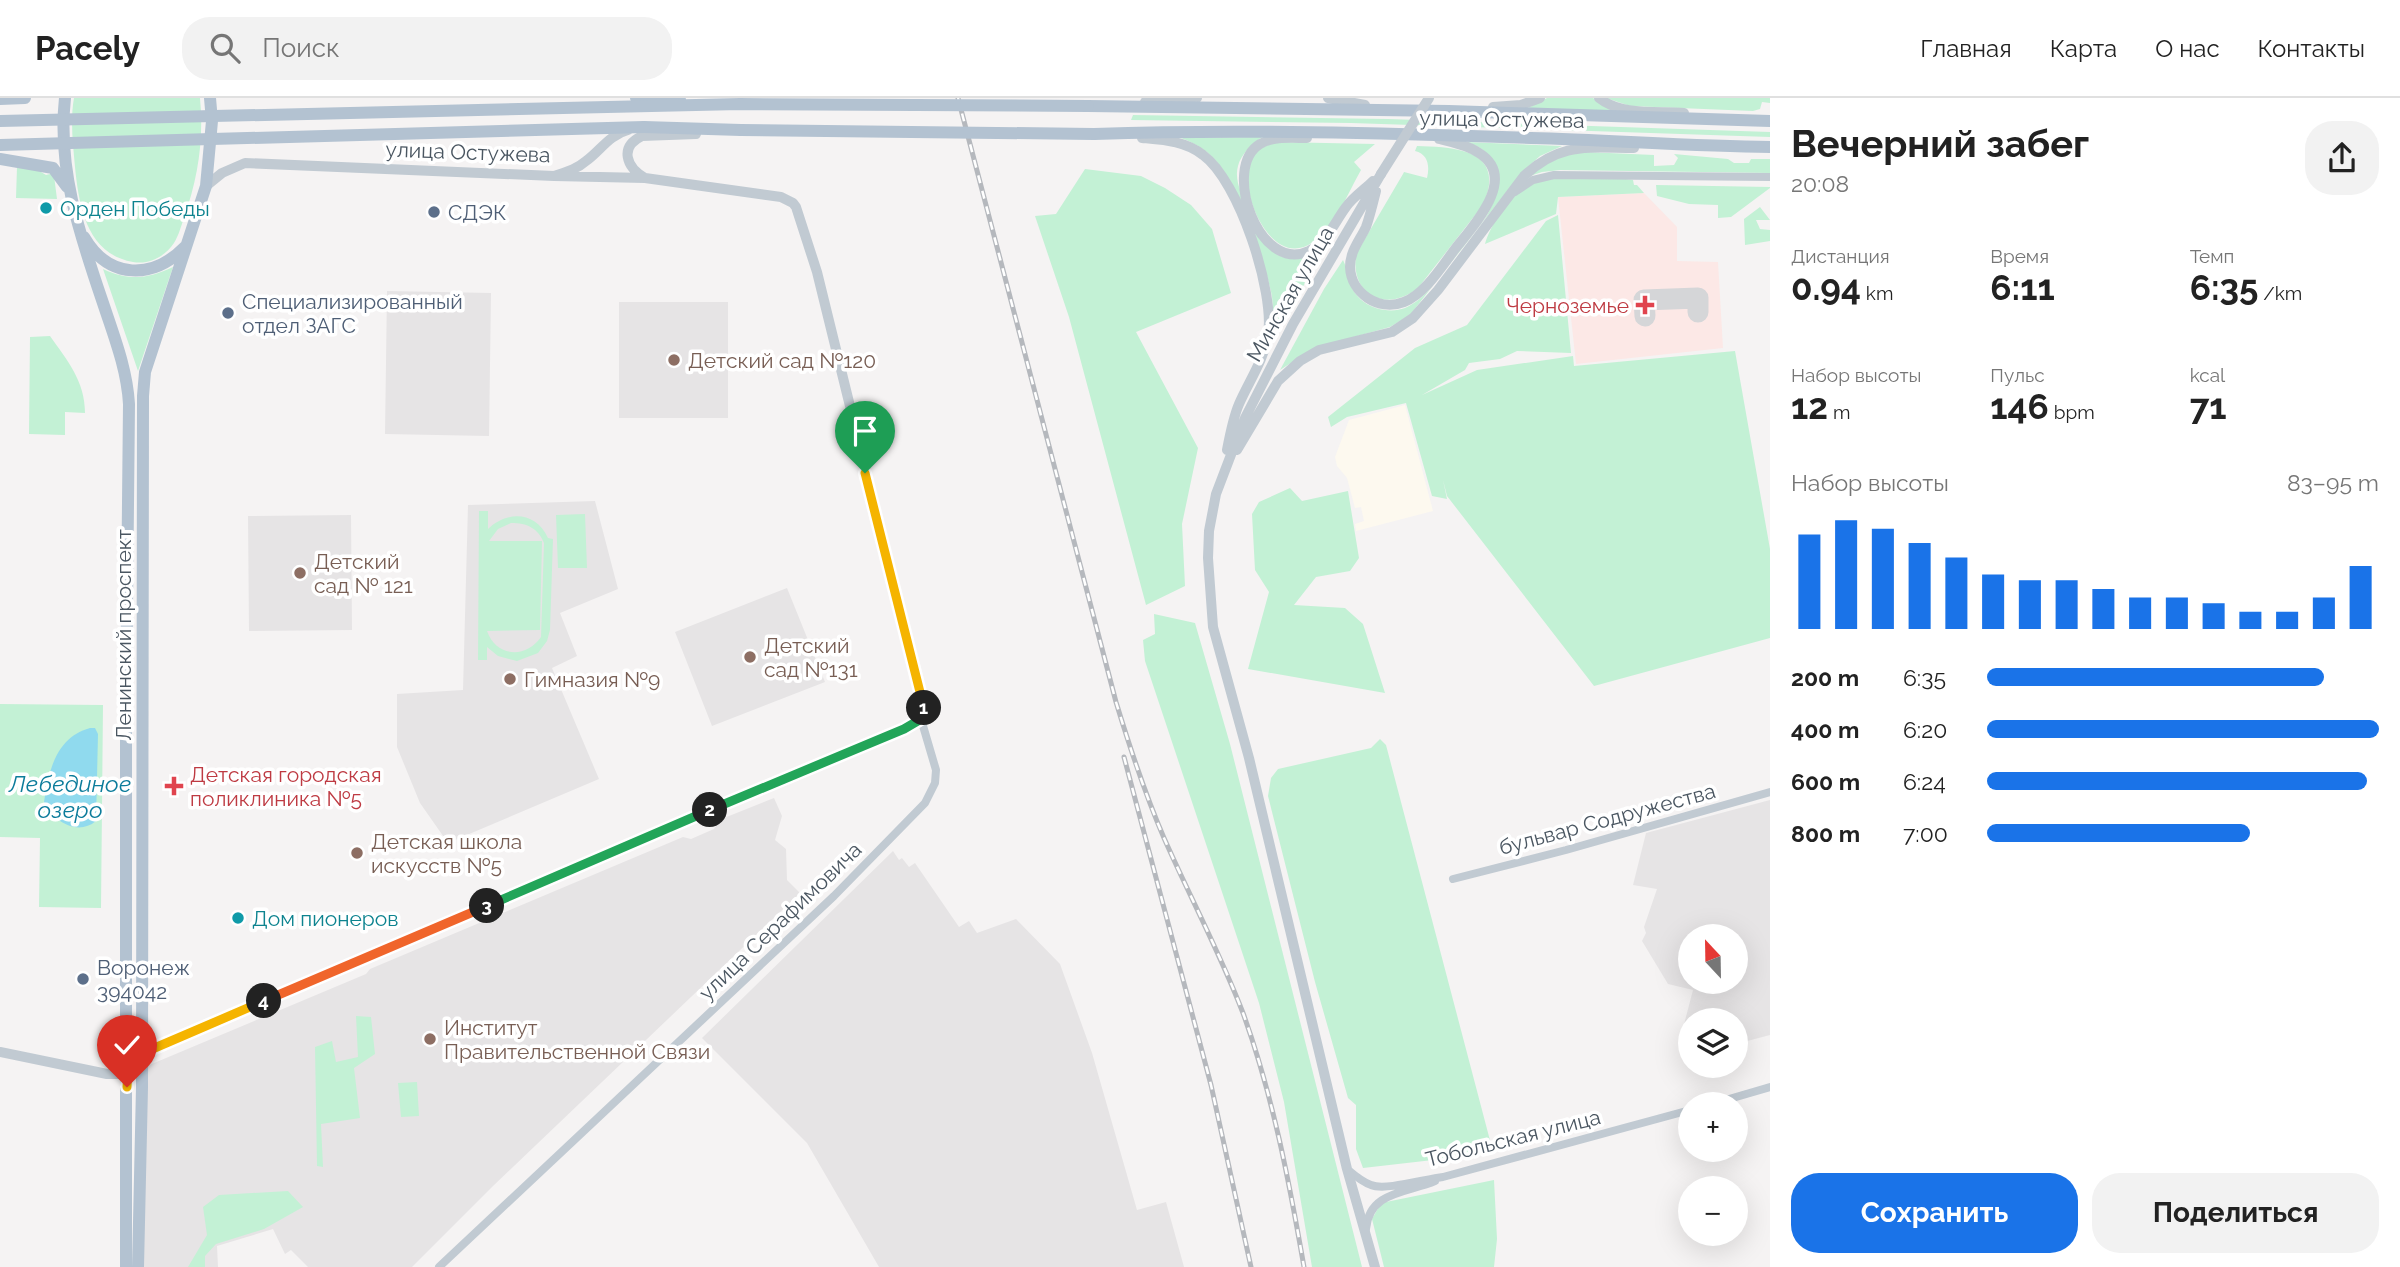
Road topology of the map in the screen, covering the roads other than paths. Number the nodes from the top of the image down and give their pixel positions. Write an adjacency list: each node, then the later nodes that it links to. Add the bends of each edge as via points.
1 (26, 98): 10 (main road)
2 (65, 98): 31 (main road, Ленинский проспект)
3 (210, 98): 30 (main road, Ленинский проспект)
4 (636, 98): 11 (main road, улица Остужева)
5 (1197, 98): 12 (street)
6 (1328, 98): 13 (street)
7 (1429, 98): 26 (street, Минская улица, bridge)
8 (1540, 98): 14 (street, via 1521,105)
9 (1599, 98): 16 (street, via 1623,109)
10 (0, 99)
11 (740, 104): 12 (main road, улица Остужева, bridge); 15 (main road, bridge)
12 (1088, 106): 13 (main road, улица Остужева)
13 (1393, 110): 14 (main road, улица Остужева)
14 (1449, 111): 16 (main road, улица Остужева)
15 (0, 121)
16 (1768, 121)
17 (644, 127): 18 (main road, улица Остужева); 22 (main road, bridge); 27 (street, улица Остужева, via 619,133 587,161)
18 (741, 130): 19 (main road, улица Остужева, bridge); 29 (street, via 635,139 627,160 635,173)
19 (1094, 134): 20 (main road, улица Остужева, via 1196,130); 35 (street, via 1180,143 1205,156 1229,188 1252,243 1268,299 1268,338 1239,404)
20 (1370, 135): 21 (main road, улица Остужева); 26 (street, via 1262,143 1245,163 1244,192 1267,243 1288,255 1298,254 1326,238 1347,206)
21 (1430, 136): 23 (main road, улица Остужева); 26 (street, via 1483,155 1493,174 1494,190 1484,211 1429,281 1408,300 1392,305 1360,293 1350,267)
22 (0, 145)
23 (1733, 147): 24 (main road, улица Остужева); 32 (street, via 1558,152 1530,170)
24 (1770, 149)
25 (0, 159): 31 (main road, via 53,168)
26 (1381, 174): 35 (street, Минская улица, via 1261,385)
27 (554, 176): 29 (street); 30 (street, улица Остужева, via 246,163)
28 (1770, 177): 32 (street, via 1554,175 1519,188)
29 (645, 178): 36 (street, via 781,197 793,203 800,214 924,707)
30 (206, 186): 34 (main road, Ленинский проспект)
31 (69, 190): 33 (main road, Ленинский проспект)
32 (1501, 207): 35 (street, via 1406,324 1320,350 1286,373)
33 (75, 222): 34 (main road, via 103,259 125,269 156,268); 41 (main road, Ленинский проспект, via 129,394)
34 (187, 245): 40 (main road, Ленинский проспект, via 145,372 143,396)
35 (1219, 481): 45 (street, Минская улица, via 1208,558 1213,627 1249,758)
36 (921, 719): 40 (street); 50 (street, улица Серафимовича, via 936,770 925,803 834,896)
37 (1770, 792): 38 (street, бульвар Содружества)
38 (1453, 878)
39 (0, 1052): 41 (street, via 107,1074)
40 (141, 1056): 41 (street); 49 (main road, Ленинский проспект)
41 (127, 1073): 48 (main road, Ленинский проспект)
42 (1770, 1087): 43 (street)
43 (1748, 1093)
44 (1678, 1114): 46 (street, Тобольская улица)
45 (1347, 1170): 46 (street, Тобольская улица, via 1379,1187); 47 (street, Минская улица)
46 (1443, 1177): 47 (street, via 1382,1199 1368,1215)
47 (1366, 1236): 51 (street, Минская улица)
48 (126, 1267)
49 (138, 1267)
50 (439, 1267)
51 (1375, 1267)

